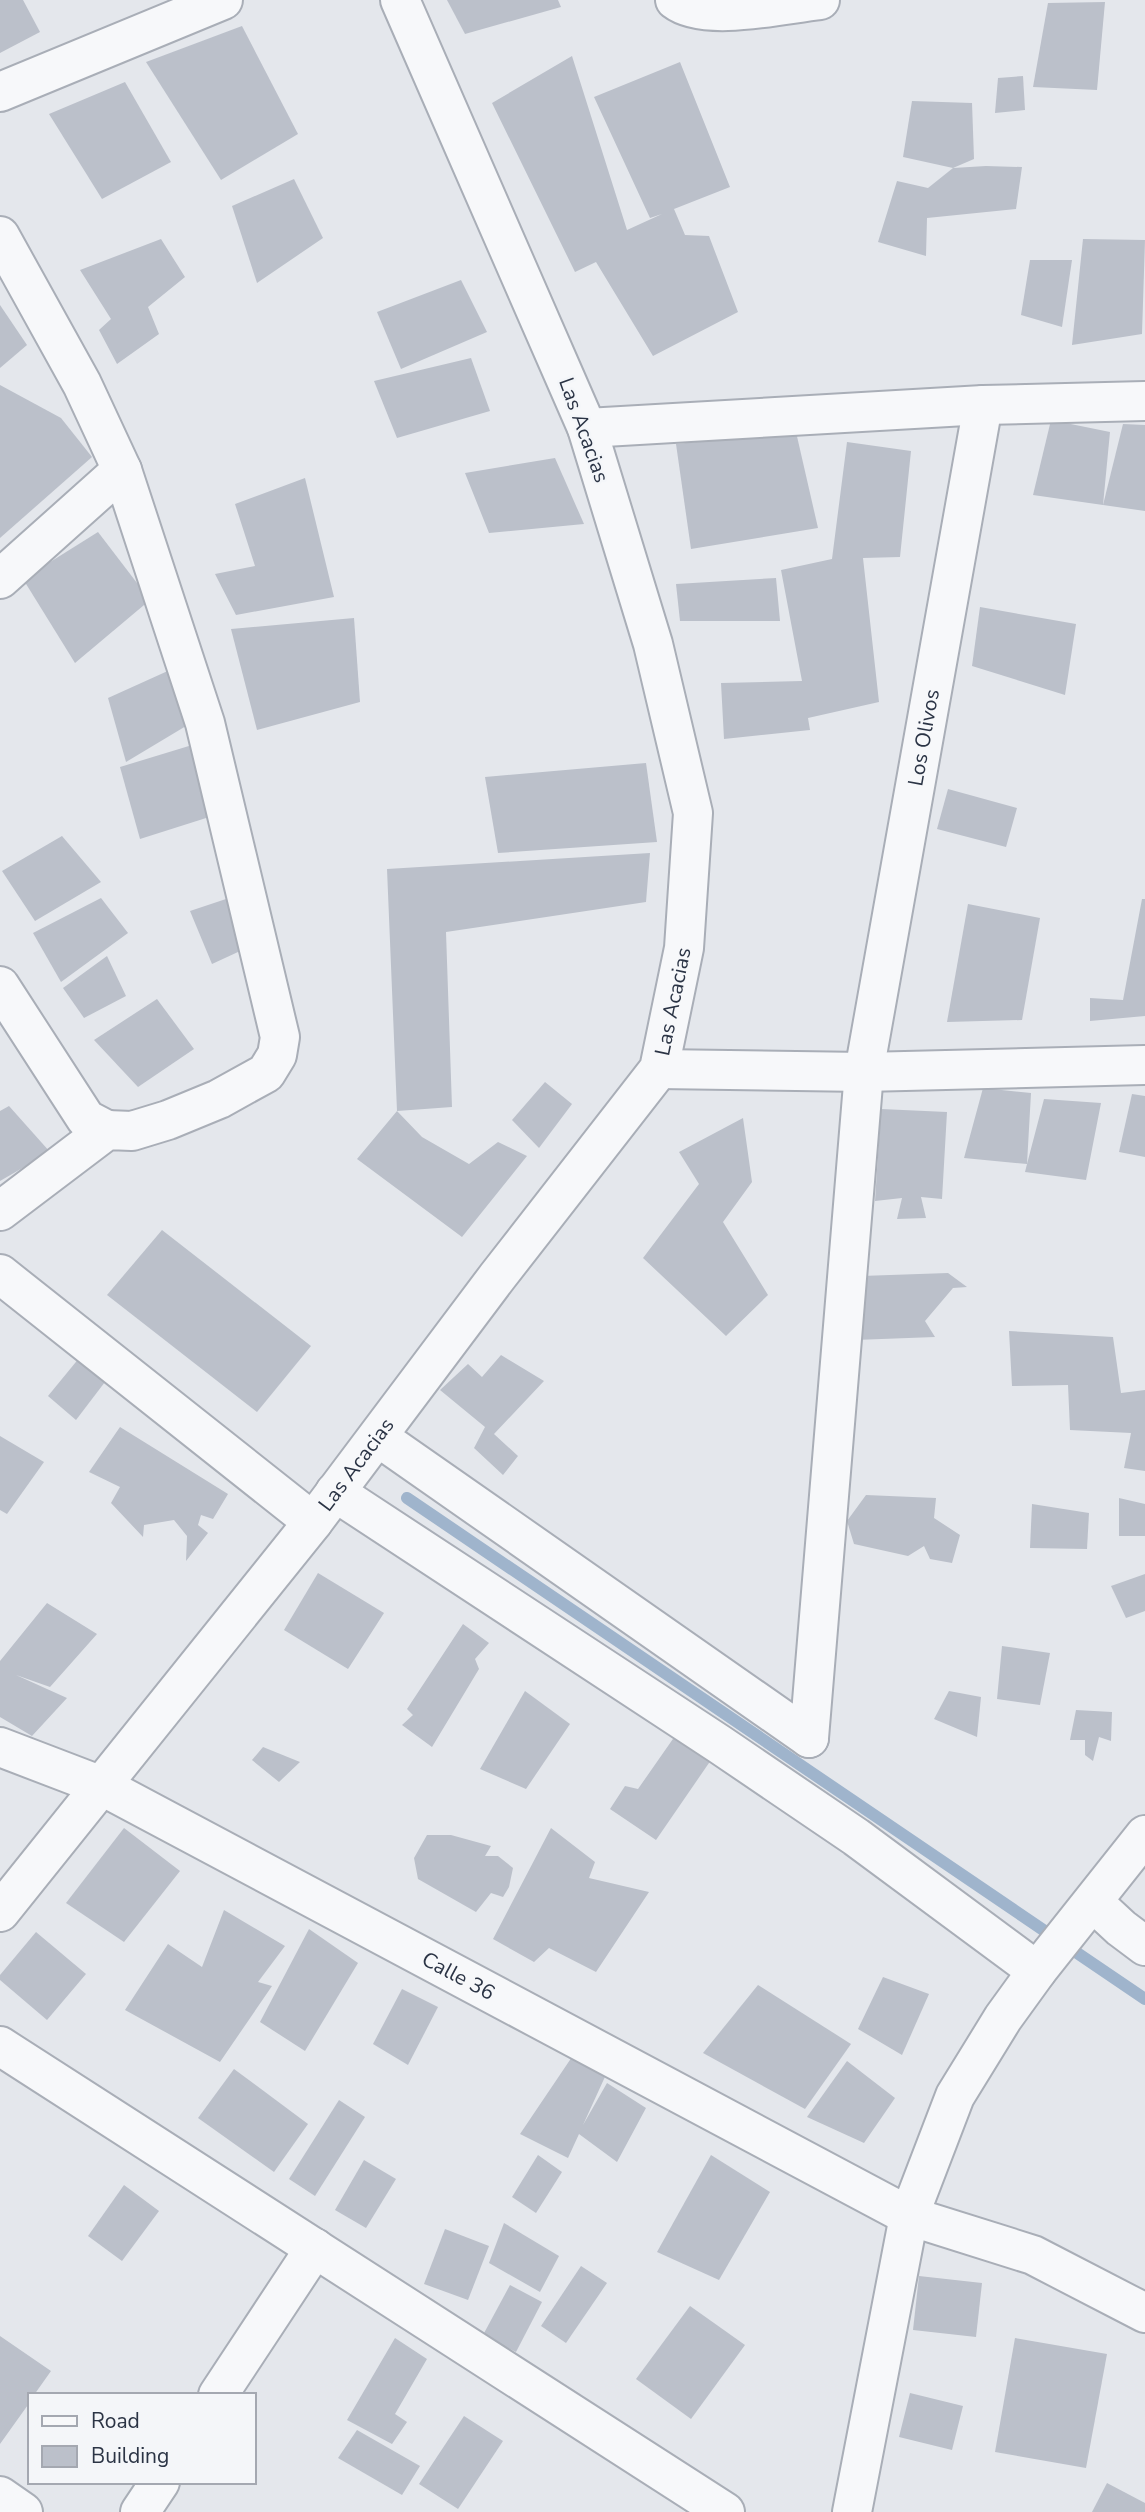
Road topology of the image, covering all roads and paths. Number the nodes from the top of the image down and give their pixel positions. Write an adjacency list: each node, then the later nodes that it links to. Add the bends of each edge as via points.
1 (223, 0): 5 (street)
2 (400, 0): 9 (street, Las Acacias)
3 (675, 0): 4 (street, via 685,8 714,13)
4 (820, 0)
5 (0, 92)
6 (0, 236): 10 (street, via 82,384)
7 (1145, 401): 8 (street)
8 (983, 405): 9 (street); 15 (street, Los Olivos)
9 (587, 428): 14 (street, Las Acacias, via 653,644 693,813 684,948)
10 (122, 470): 11 (street); 16 (street, via 205,723 280,1037 277,1055 266,1073 219,1099 132,1131)
11 (0, 579)
12 (0, 986): 16 (street, via 86,1119)
13 (1145, 1065): 15 (street)
14 (659, 1069): 15 (street); 19 (street, Las Acacias)
15 (864, 1072): 19 (street, Los Olivos, via 809,1738)
16 (107, 1130): 17 (street)
17 (0, 1211)
18 (0, 1274): 20 (street)
19 (378, 1437): 20 (street, Las Acacias)
20 (324, 1507): 22 (street, Las Acacias); 27 (street, via 719,1744)
21 (0, 1747): 22 (street, Calle 36)
22 (102, 1786): 24 (street, Las Acacias); 29 (street, Calle 36)
23 (1145, 1835): 25 (street)
24 (0, 1912)
25 (1084, 1912): 26 (street, via 1121,1928); 27 (street)
26 (1145, 1946)
27 (1043, 1963): 29 (street, via 955,2096)
28 (0, 2046): 30 (street)
29 (909, 2216): 31 (street, Calle 36, via 1033,2255); 38 (street)
30 (315, 2248): 32 (street); 37 (street)
31 (1145, 2313)
32 (219, 2393)
33 (159, 2484): 36 (street)
34 (0, 2496): 35 (street)
35 (23, 2512)
36 (140, 2512)
37 (726, 2512)
38 (852, 2512)

